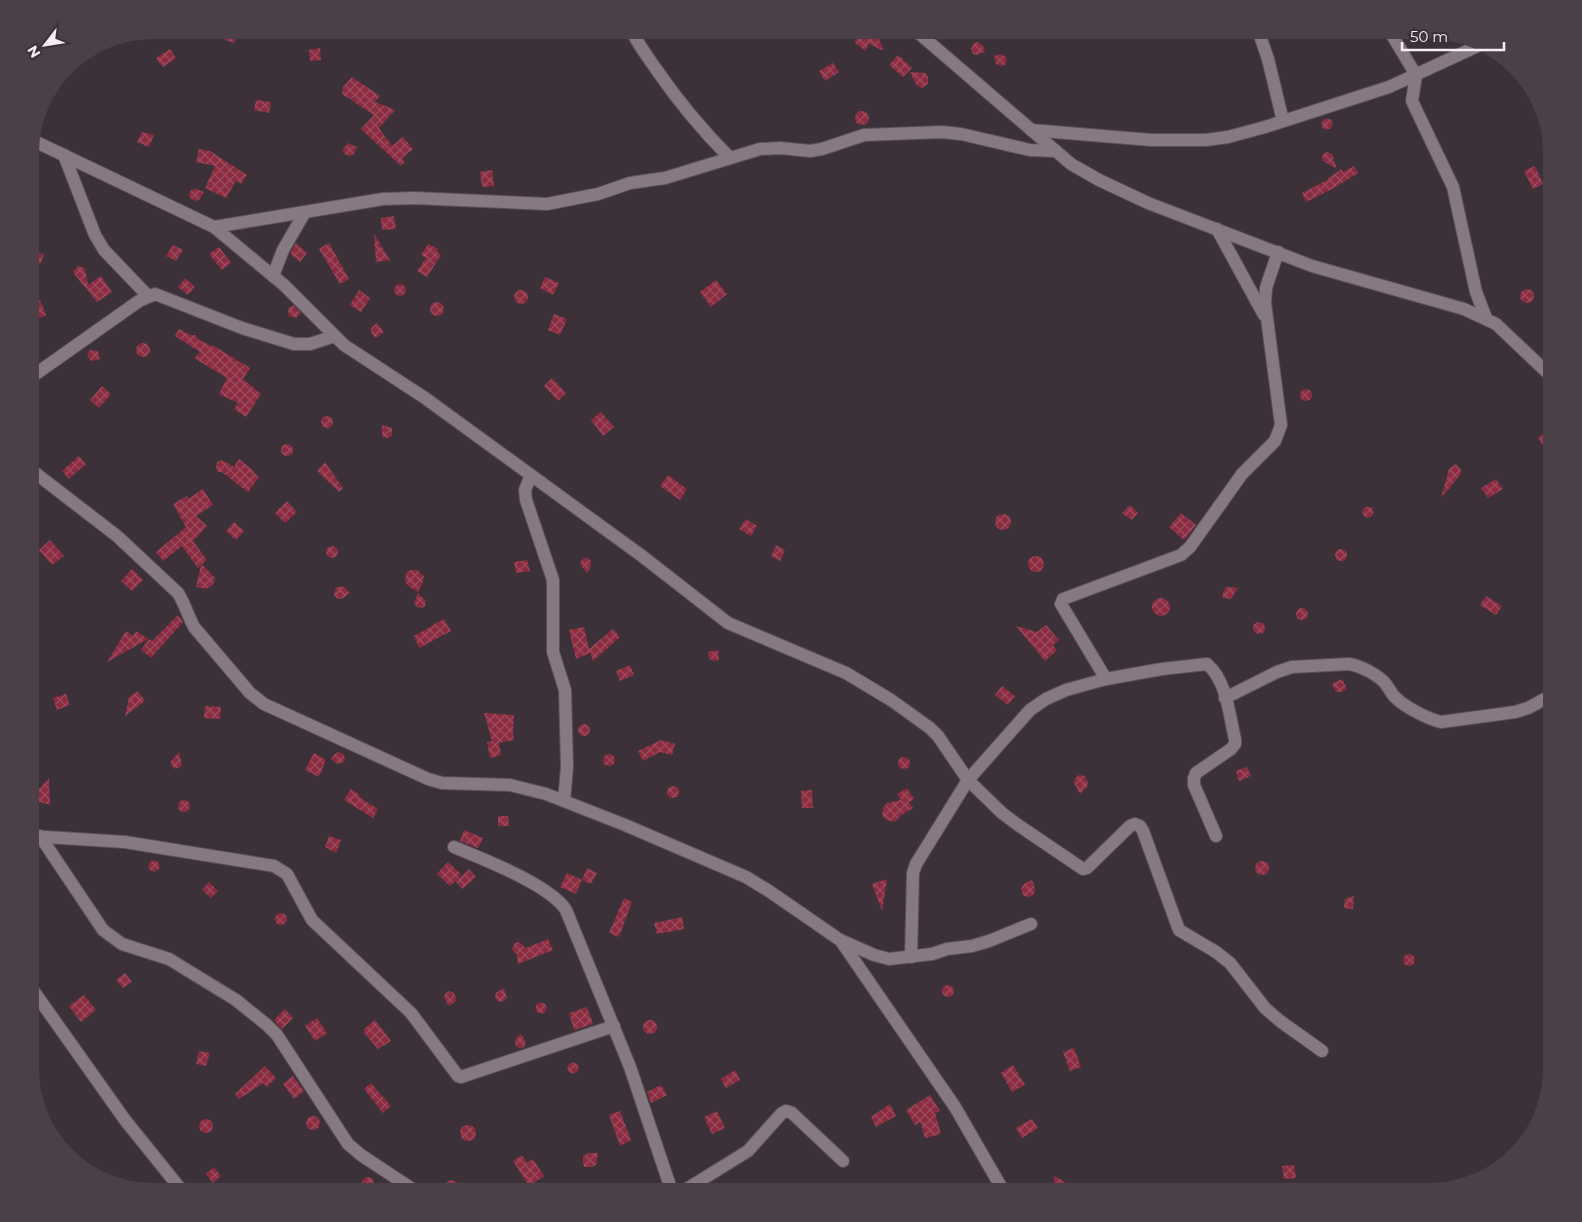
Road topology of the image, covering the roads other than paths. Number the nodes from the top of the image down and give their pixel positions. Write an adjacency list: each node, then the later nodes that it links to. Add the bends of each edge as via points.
1 (636, 39): 12 (street, via 704,133)
2 (925, 39): 8 (street)
3 (1261, 39): 7 (street)
4 (1394, 39): 6 (street)
5 (1473, 48): 6 (street)
6 (1416, 75): 7 (street, via 1389,87); 19 (street, via 1412,101 1453,187 1476,292)
7 (1283, 121): 8 (street, via 1206,140 1151,140)
8 (1031, 130): 10 (street)
9 (39, 144): 11 (street)
10 (1056, 152): 12 (street, via 1030,150 942,132 864,135 822,149 760,149); 15 (street, via 1099,180)
11 (64, 156): 14 (street); 18 (street, via 104,250)
12 (730, 158): 13 (street, via 665,178 630,183 598,194 547,204 414,198)
13 (305, 212): 14 (street); 17 (street, via 283,250)
14 (214, 227): 17 (street)
15 (1217, 229): 16 (street); 20 (street)
16 (1278, 252): 19 (street, via 1329,272); 20 (street, via 1266,288)
17 (273, 276): 21 (street)
18 (148, 296): 21 (street, via 155,294 242,328 294,344 310,344); 23 (street)
19 (1486, 318): 22 (street)
20 (1266, 320): 26 (street, via 1281,425 1275,441 1242,474 1181,555 1063,599 1061,604)
21 (335, 336): 24 (street)
22 (1543, 368)
23 (39, 372)
24 (531, 475): 29 (street, via 728,623 846,673 891,700 938,736); 30 (street, via 526,500 553,580 553,652 565,690 567,767)
25 (39, 476): 30 (street, via 117,536 178,593 194,626 250,693 264,704 428,779 442,783 510,784)
26 (1106, 679): 27 (street, via 1207,664 1218,675); 29 (street, via 1066,690 1038,704)
27 (1225, 698): 28 (street, via 1286,669 1350,664 1379,678 1395,698 1441,722 1515,712); 32 (street, via 1235,744 1196,773 1194,778)
28 (1543, 700)
29 (968, 780): 37 (street, via 913,873); 40 (street, via 1018,825 1083,869 1130,826 1140,826 1179,930 1230,963 1266,1008)
30 (564, 801): 36 (street, via 746,877)
31 (39, 836): 39 (street, via 125,842 283,870 312,920 411,1014 461,1077)
32 (1216, 836)
33 (39, 842): 43 (street, via 103,930 122,944 169,959 236,1000 267,1025 277,1035 348,1144)
34 (454, 847): 39 (street, via 496,864 561,902)
35 (1031, 924): 37 (street, via 990,942)
36 (840, 940): 37 (street, via 881,957); 46 (street, via 955,1108)
37 (910, 958)
38 (39, 999): 42 (street, via 125,1120)
39 (614, 1026): 44 (street)
40 (1322, 1051)
41 (843, 1160): 45 (street, via 786,1111 748,1151)
42 (176, 1183)
43 (403, 1183)
44 (669, 1183)
45 (696, 1183)
46 (999, 1183)

